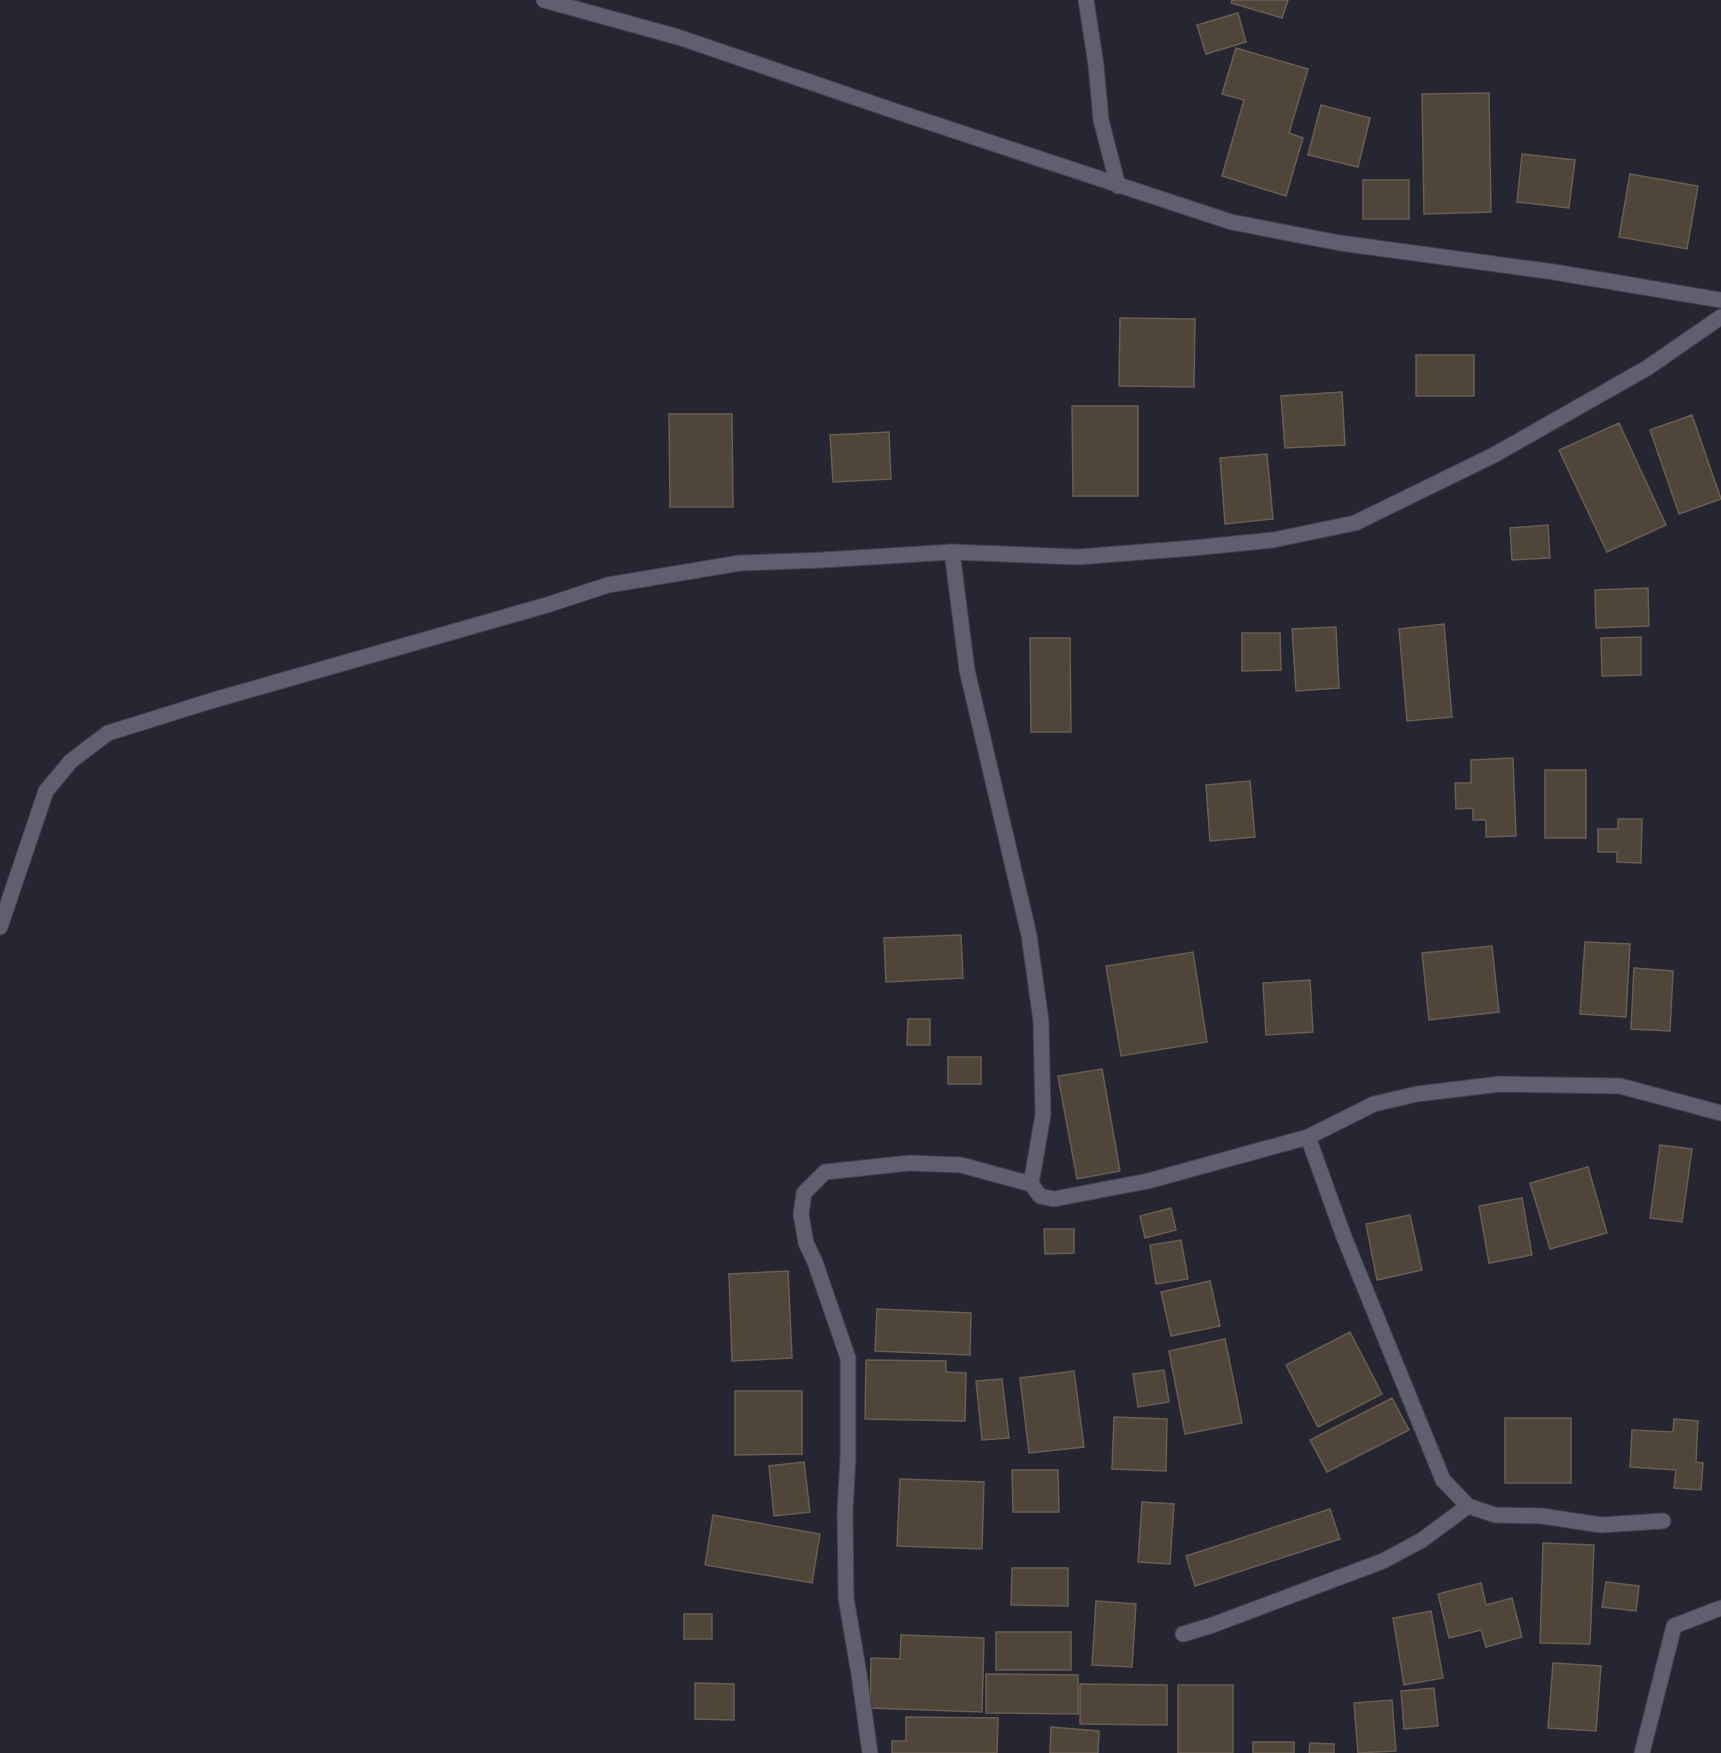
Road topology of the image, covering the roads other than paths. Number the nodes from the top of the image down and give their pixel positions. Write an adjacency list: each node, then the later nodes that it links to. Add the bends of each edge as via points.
1 (544, 0): 3 (street, via 678,36)
2 (1086, 0): 3 (street, via 1101,120)
3 (1118, 186): 4 (street, via 1231,222 1296,235)
4 (1721, 300)
5 (1721, 317): 6 (street, via 1647,368 1494,455 1355,523 1273,540 1078,557)
6 (952, 552): 7 (street, via 740,563 608,585 108,733 71,761 46,791); 10 (street, via 967,670 1029,935 1041,1021 1043,1115)
7 (0, 927)
8 (1721, 1113): 9 (street, via 1620,1086 1500,1084 1417,1094 1374,1104)
9 (1308, 1137): 10 (street, via 1148,1181 1076,1196 1040,1196); 11 (street, via 1344,1237 1443,1480)
10 (1031, 1184): 15 (street, via 961,1165 909,1163 825,1172 804,1192 801,1214 806,1243 848,1358 846,1598)
11 (1468, 1506): 12 (street, via 1495,1515 1542,1516 1601,1525); 14 (street, via 1422,1540 1383,1561)
12 (1663, 1521)
13 (1721, 1608): 16 (street, via 1674,1626)
14 (1183, 1634)
15 (870, 1753)
16 (1642, 1753)

